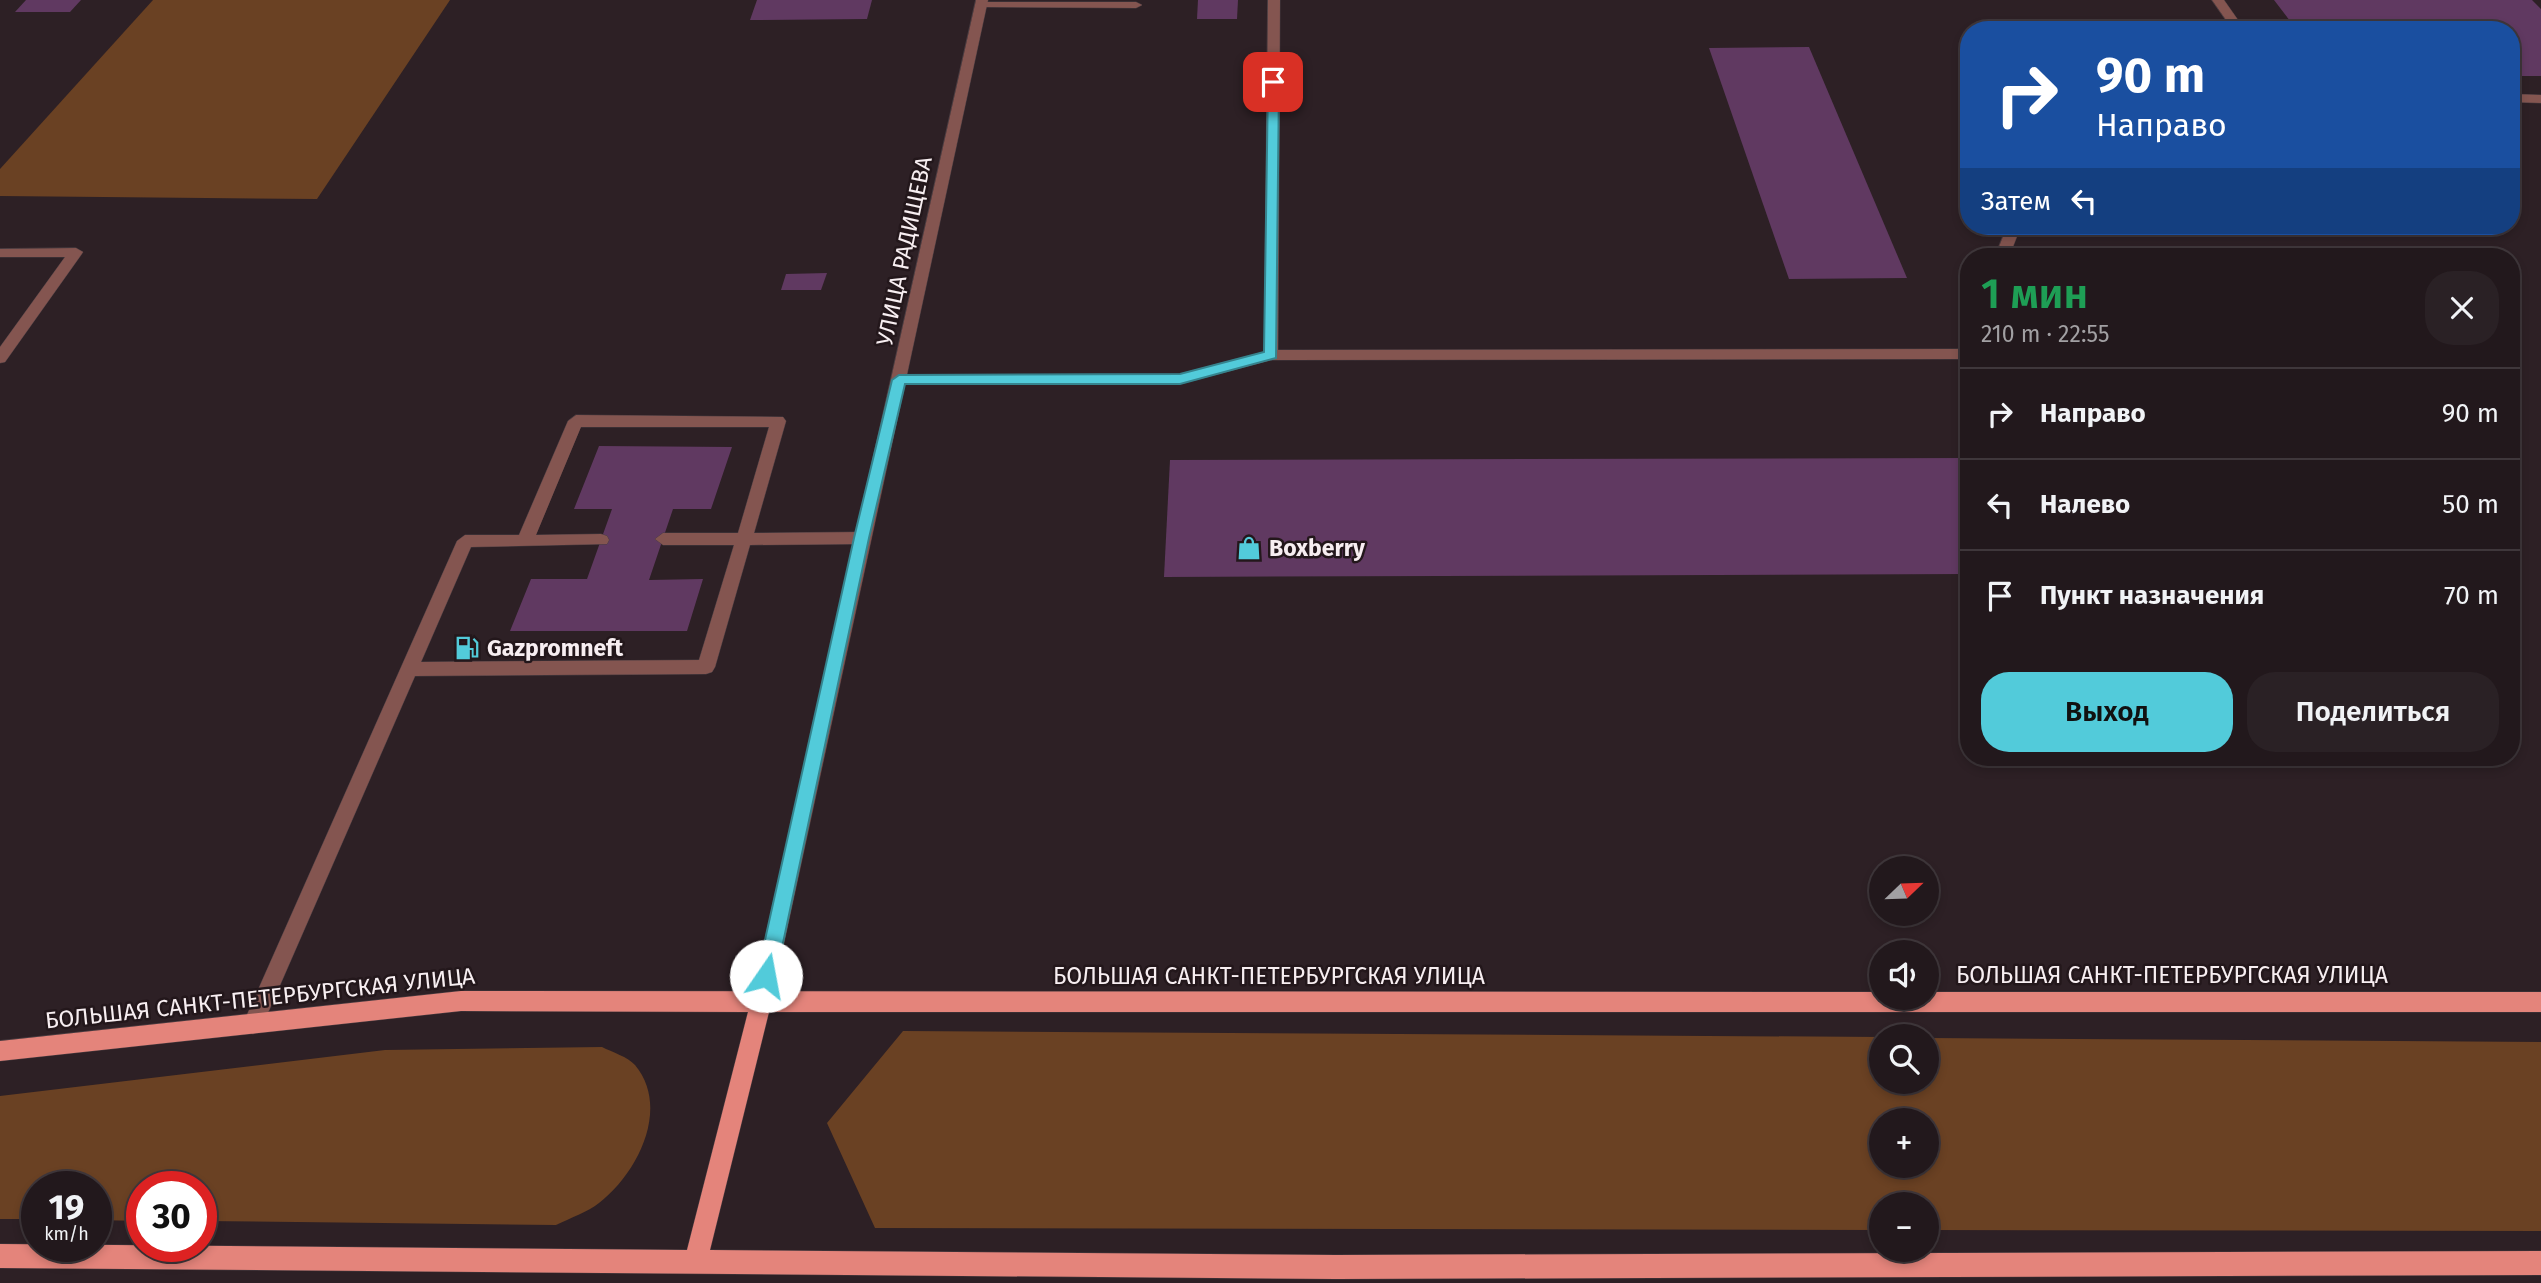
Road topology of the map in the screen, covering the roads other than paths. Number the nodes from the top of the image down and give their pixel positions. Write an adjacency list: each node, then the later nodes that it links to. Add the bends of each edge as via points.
1 (1274, 0): 10 (street)
2 (2218, 0): 5 (street)
3 (981, 2): 4 (street); 12 (street, УЛИЦА РАДИЩЕВА)
4 (1136, 5)
5 (2233, 21)
6 (2520, 99): 7 (street)
7 (2541, 99)
8 (0, 253): 11 (street, via 76,252)
9 (1960, 354): 10 (street)
10 (1271, 355): 12 (street, via 1180,379)
11 (0, 358)
12 (899, 380): 13 (street, УЛИЦА РАДИЩЕВА)
13 (861, 538): 15 (street); 20 (street, УЛИЦА РАДИЩЕВА)
14 (663, 539): 15 (street)
15 (744, 539): 17 (street, via 778,421 576,421); 18 (street, via 706,667)
16 (601, 540): 17 (street)
17 (525, 541): 18 (street, via 466,541)
18 (409, 669): 21 (street)
19 (2541, 1002): 20 (main road, БОЛЬШАЯ САНКТ-ПЕТЕРБУРГСКАЯ УЛИЦА)
20 (761, 1003): 21 (main road, БОЛЬШАЯ САНКТ-ПЕТЕРБУРГСКАЯ УЛИЦА, via 461,1001); 24 (main road)
21 (253, 1024): 22 (main road, БОЛЬШАЯ САНКТ-ПЕТЕРБУРГСКАЯ УЛИЦА)
22 (0, 1051)
23 (0, 1256): 24 (main road)
24 (696, 1260): 26 (main road)
25 (2541, 1263): 26 (main road, via 1663,1264)
26 (1336, 1275)

